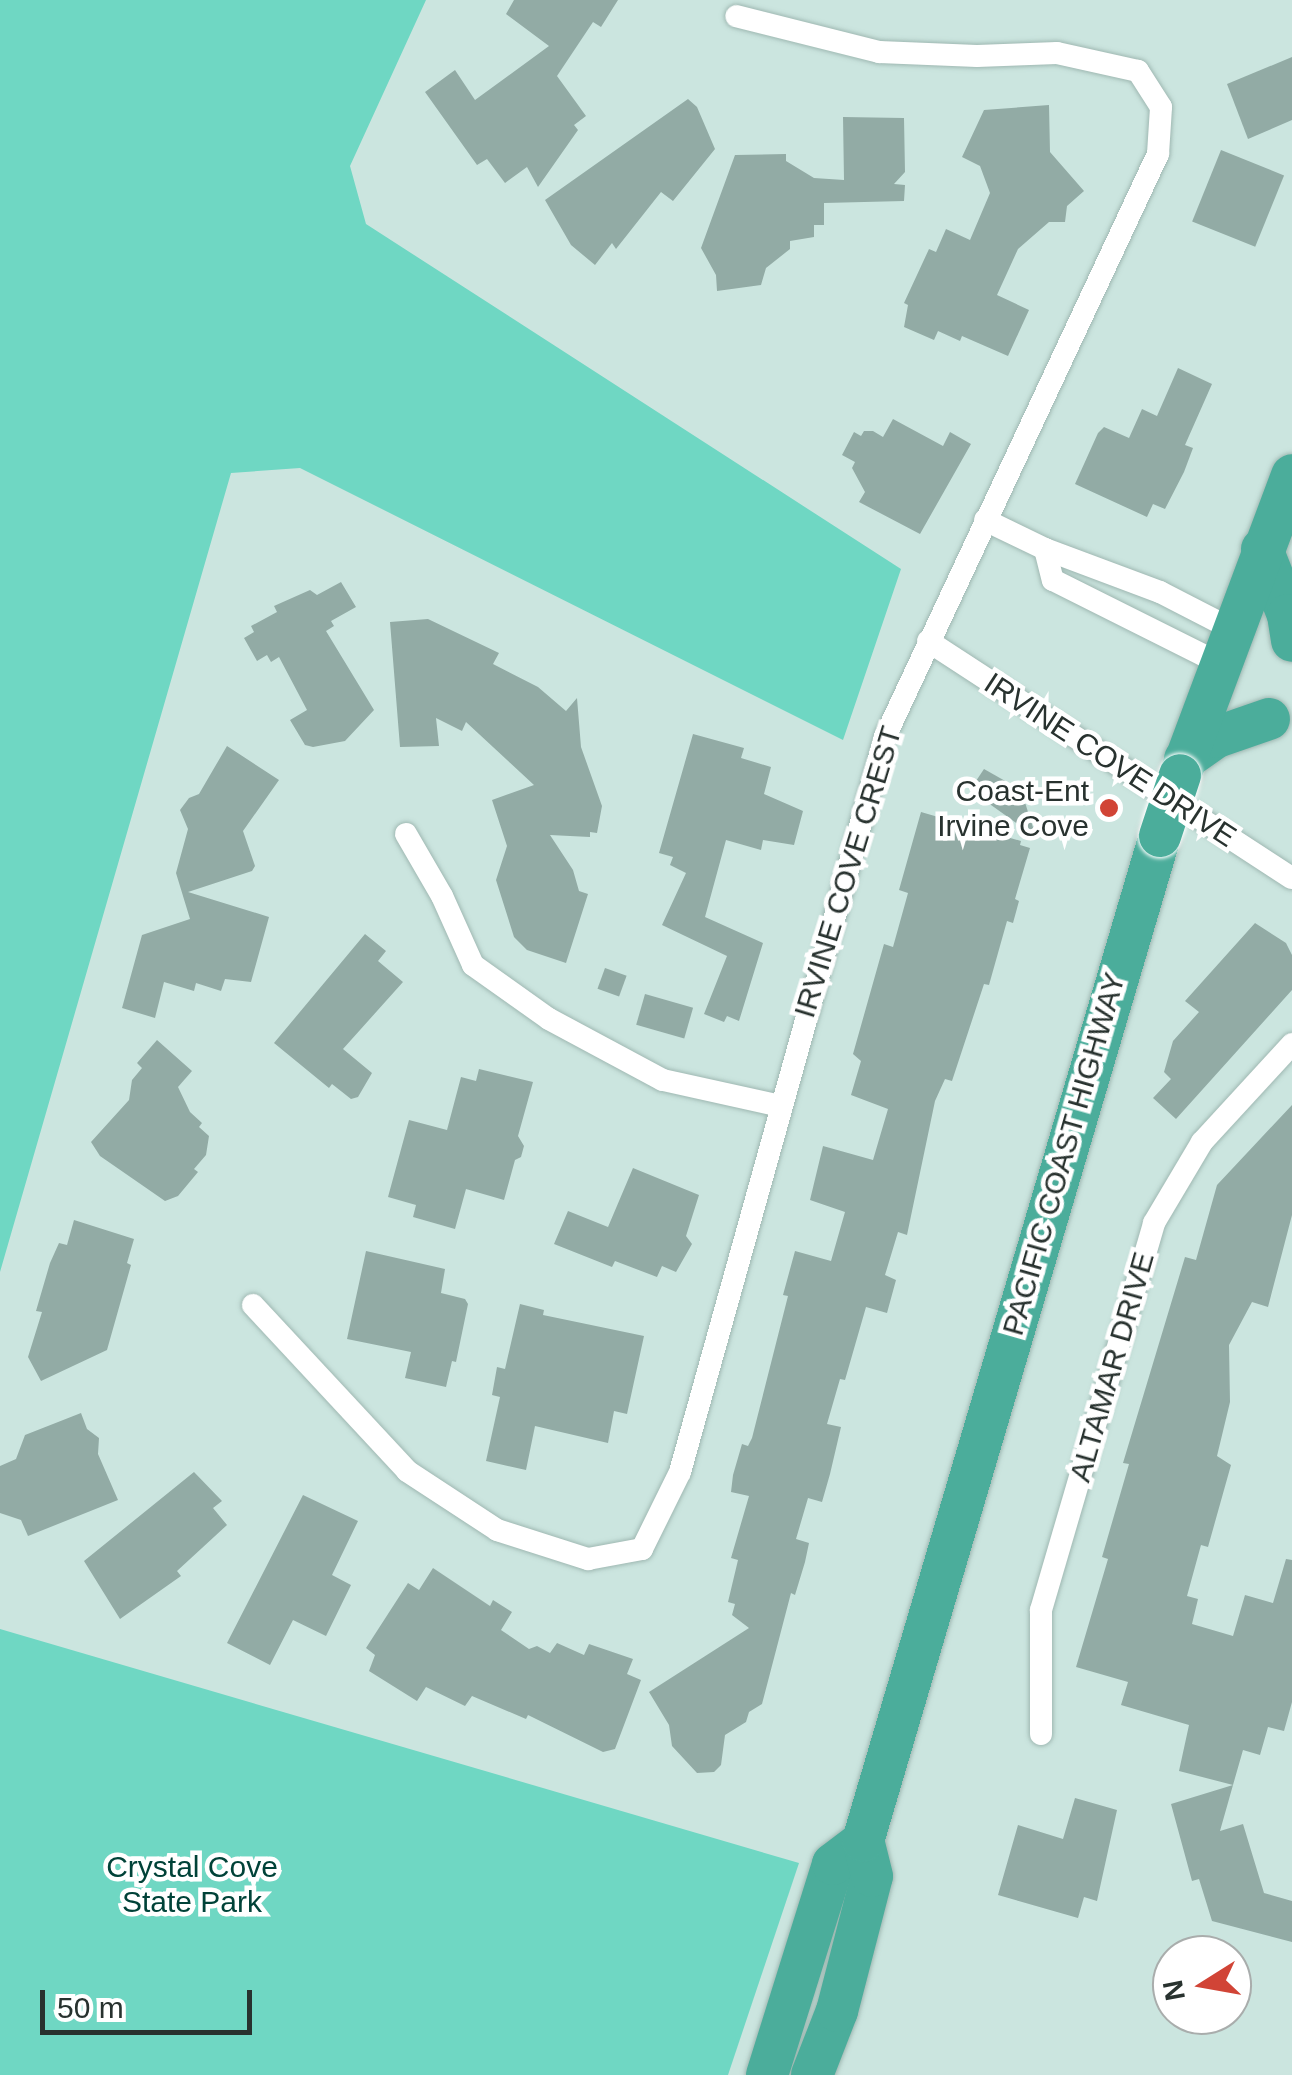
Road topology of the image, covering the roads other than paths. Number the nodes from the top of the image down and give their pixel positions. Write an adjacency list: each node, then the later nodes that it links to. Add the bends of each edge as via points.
1 (736, 16): 3 (street, IRVINE COVE CREST, via 880,52 1056,52 1138,72 1161,108 1158,154)
2 (1292, 475): 5 (highway, PACIFIC COAST HIGHWAY)
3 (985, 520): 4 (street); 7 (street, IRVINE COVE CREST)
4 (1044, 548): 8 (street, via 1160,592); 8 (street, via 1053,580 1142,622)
5 (1262, 549): 6 (highway); 8 (highway, PACIFIC COAST HIGHWAY)
6 (1292, 640)
7 (928, 641): 12 (street, IRVINE COVE DRIVE); 14 (street, IRVINE COVE CREST, via 885,737)
8 (1228, 647): 10 (highway, PACIFIC COAST HIGHWAY)
9 (1280, 717): 10 (highway, via 1216,737)
10 (1182, 767): 17 (highway, PACIFIC COAST HIGHWAY, bridge)
11 (406, 834): 14 (street, via 473,966 549,1020 663,1080)
12 (1292, 878)
13 (1292, 1044): 16 (street, ALTAMAR DRIVE, via 1202,1142 1154,1223 1041,1610)
14 (780, 1106): 15 (street, IRVINE COVE CREST, via 680,1472 642,1549 588,1558 497,1530 407,1471)
15 (253, 1305)
16 (1041, 1734)
17 (862, 1841): 18 (highway, PACIFIC COAST HIGHWAY, via 833,1864); 19 (highway, PACIFIC COAST HIGHWAY, via 872,1876)
18 (767, 2075)
19 (812, 2075)

